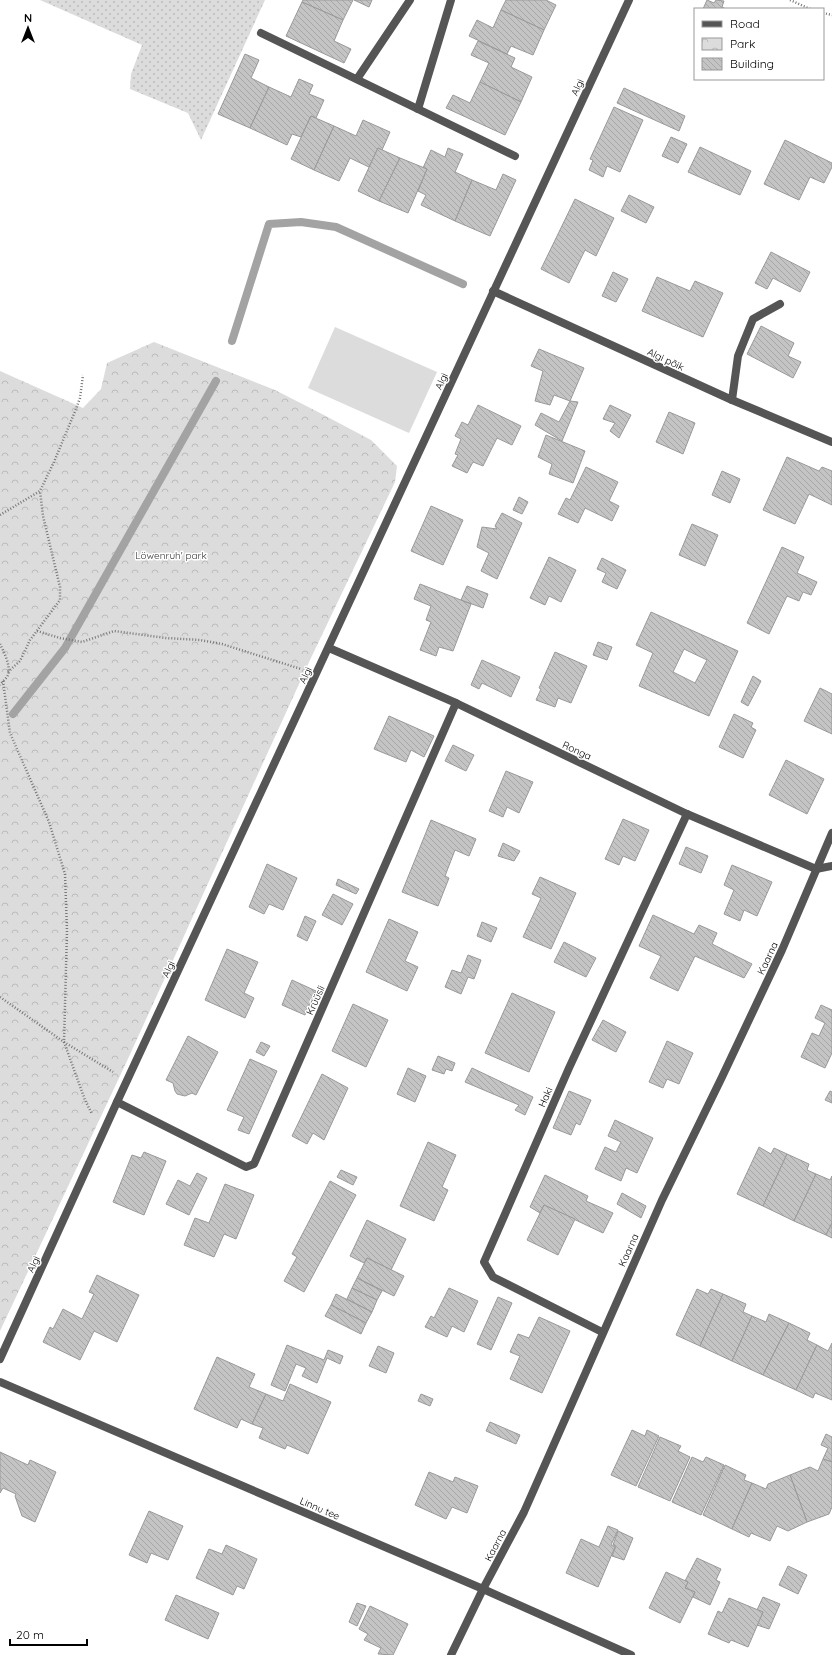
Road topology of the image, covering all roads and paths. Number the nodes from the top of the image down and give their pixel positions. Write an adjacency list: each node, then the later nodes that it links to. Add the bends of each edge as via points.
1 (410, 0): 7 (street)
2 (451, 0): 8 (street)
3 (629, 0): 10 (street, Algi)
4 (790, 0): 5 (path)
5 (808, 8)
6 (261, 33): 7 (street)
7 (357, 79): 8 (street)
8 (418, 109): 9 (street)
9 (514, 156)
10 (493, 291): 13 (street, Algi põik); 19 (street, Algi)
11 (780, 304): 13 (street, via 753,319 738,356)
12 (83, 375): 15 (path, via 76,409)
13 (732, 400): 14 (street, Algi põik)
14 (832, 442)
15 (40, 492): 16 (path); 17 (path, via 43,516 60,587 60,600)
16 (0, 514)
17 (37, 631): 20 (path, via 82,642 114,631 200,640); 21 (path, via 20,661)
18 (0, 644): 21 (path)
19 (329, 648): 24 (street, Ronga); 31 (street, Algi)
20 (287, 663)
21 (8, 672): 22 (path)
22 (3, 681): 23 (path); 30 (path, via 10,733 49,822 65,874 67,931)
23 (0, 685)
24 (456, 703): 25 (street, Ronga); 32 (street, Krüüsli, via 254,1164 246,1167)
25 (687, 814): 28 (street, Ronga); 34 (street, Haki, via 569,1068 484,1262 493,1277)
26 (832, 833): 28 (street)
27 (832, 866): 28 (street)
28 (816, 869): 34 (street, Kaarna, via 782,950)
29 (0, 997): 30 (path)
30 (64, 1042): 31 (path); 33 (path, via 85,1100)
31 (128, 1079): 32 (street, Algi)
32 (117, 1102): 33 (street, Algi)
33 (105, 1132): 35 (street, Algi)
34 (602, 1332): 37 (street, Kaarna, via 524,1512)
35 (0, 1359)
36 (0, 1382): 37 (street, Linnu tee)
37 (483, 1589): 38 (street, Linnu tee); 39 (street, Kaarna)
38 (628, 1654)
39 (452, 1655)

